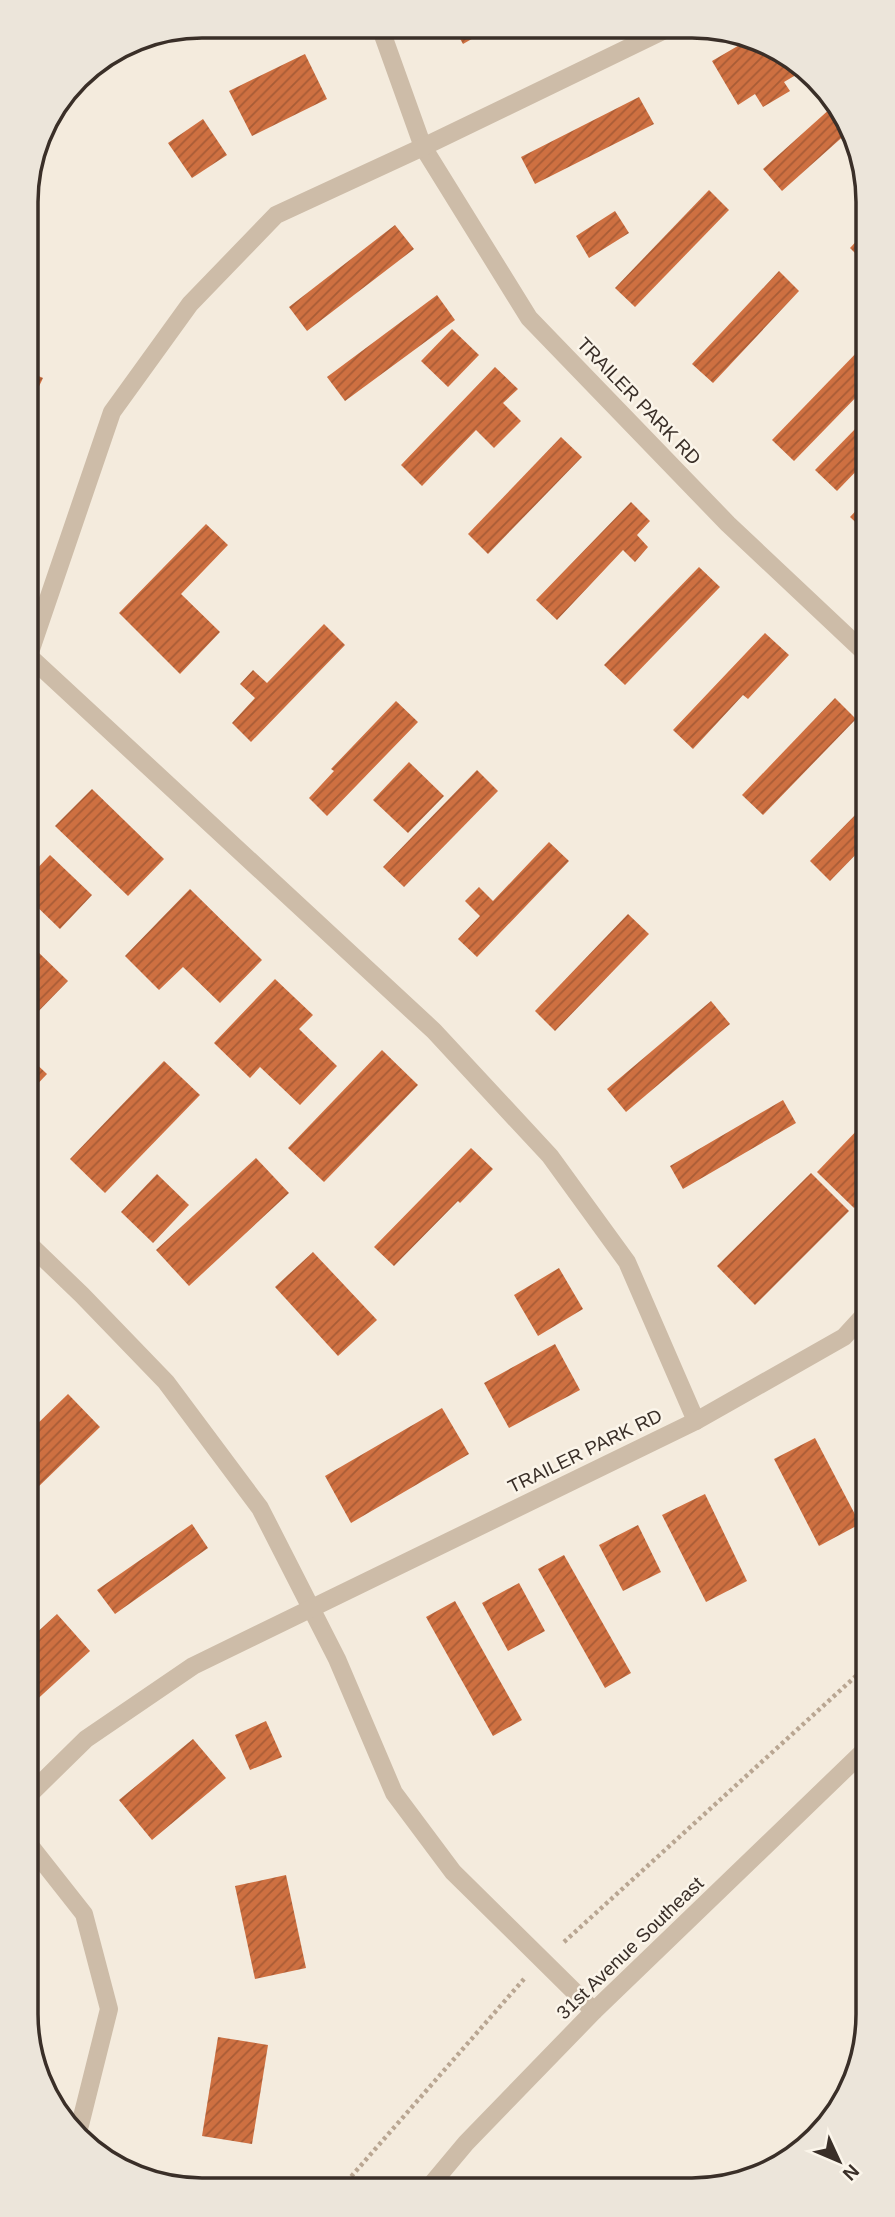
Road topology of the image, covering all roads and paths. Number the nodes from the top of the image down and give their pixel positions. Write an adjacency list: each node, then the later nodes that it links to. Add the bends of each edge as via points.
1 (384, 38): 3 (street, TRAILER PARK RD)
2 (648, 38): 3 (street)
3 (424, 147): 4 (street, via 276,215 190,304 112,412); 5 (street, TRAILER PARK RD, via 529,318 728,524)
4 (39, 626)
5 (856, 644)
6 (39, 667): 9 (street, via 434,1031 550,1156 627,1262)
7 (38, 1253): 10 (street, via 166,1382 260,1508)
8 (856, 1324): 9 (street, TRAILER PARK RD, via 844,1337)
9 (696, 1421): 10 (street, TRAILER PARK RD)
10 (310, 1608): 13 (street, TRAILER PARK RD, via 193,1666 86,1740); 15 (street, via 394,1793 453,1872)
11 (856, 1676): 15 (path)
12 (856, 1759): 16 (street, 31st Avenue Southeast)
13 (38, 1786)
14 (38, 1856): 17 (street, via 83,1914 109,2009)
15 (544, 1961): 16 (street); 18 (path)
16 (594, 2011): 19 (street, 31st Avenue Southeast)
17 (80, 2124)
18 (350, 2178)
19 (437, 2178)

